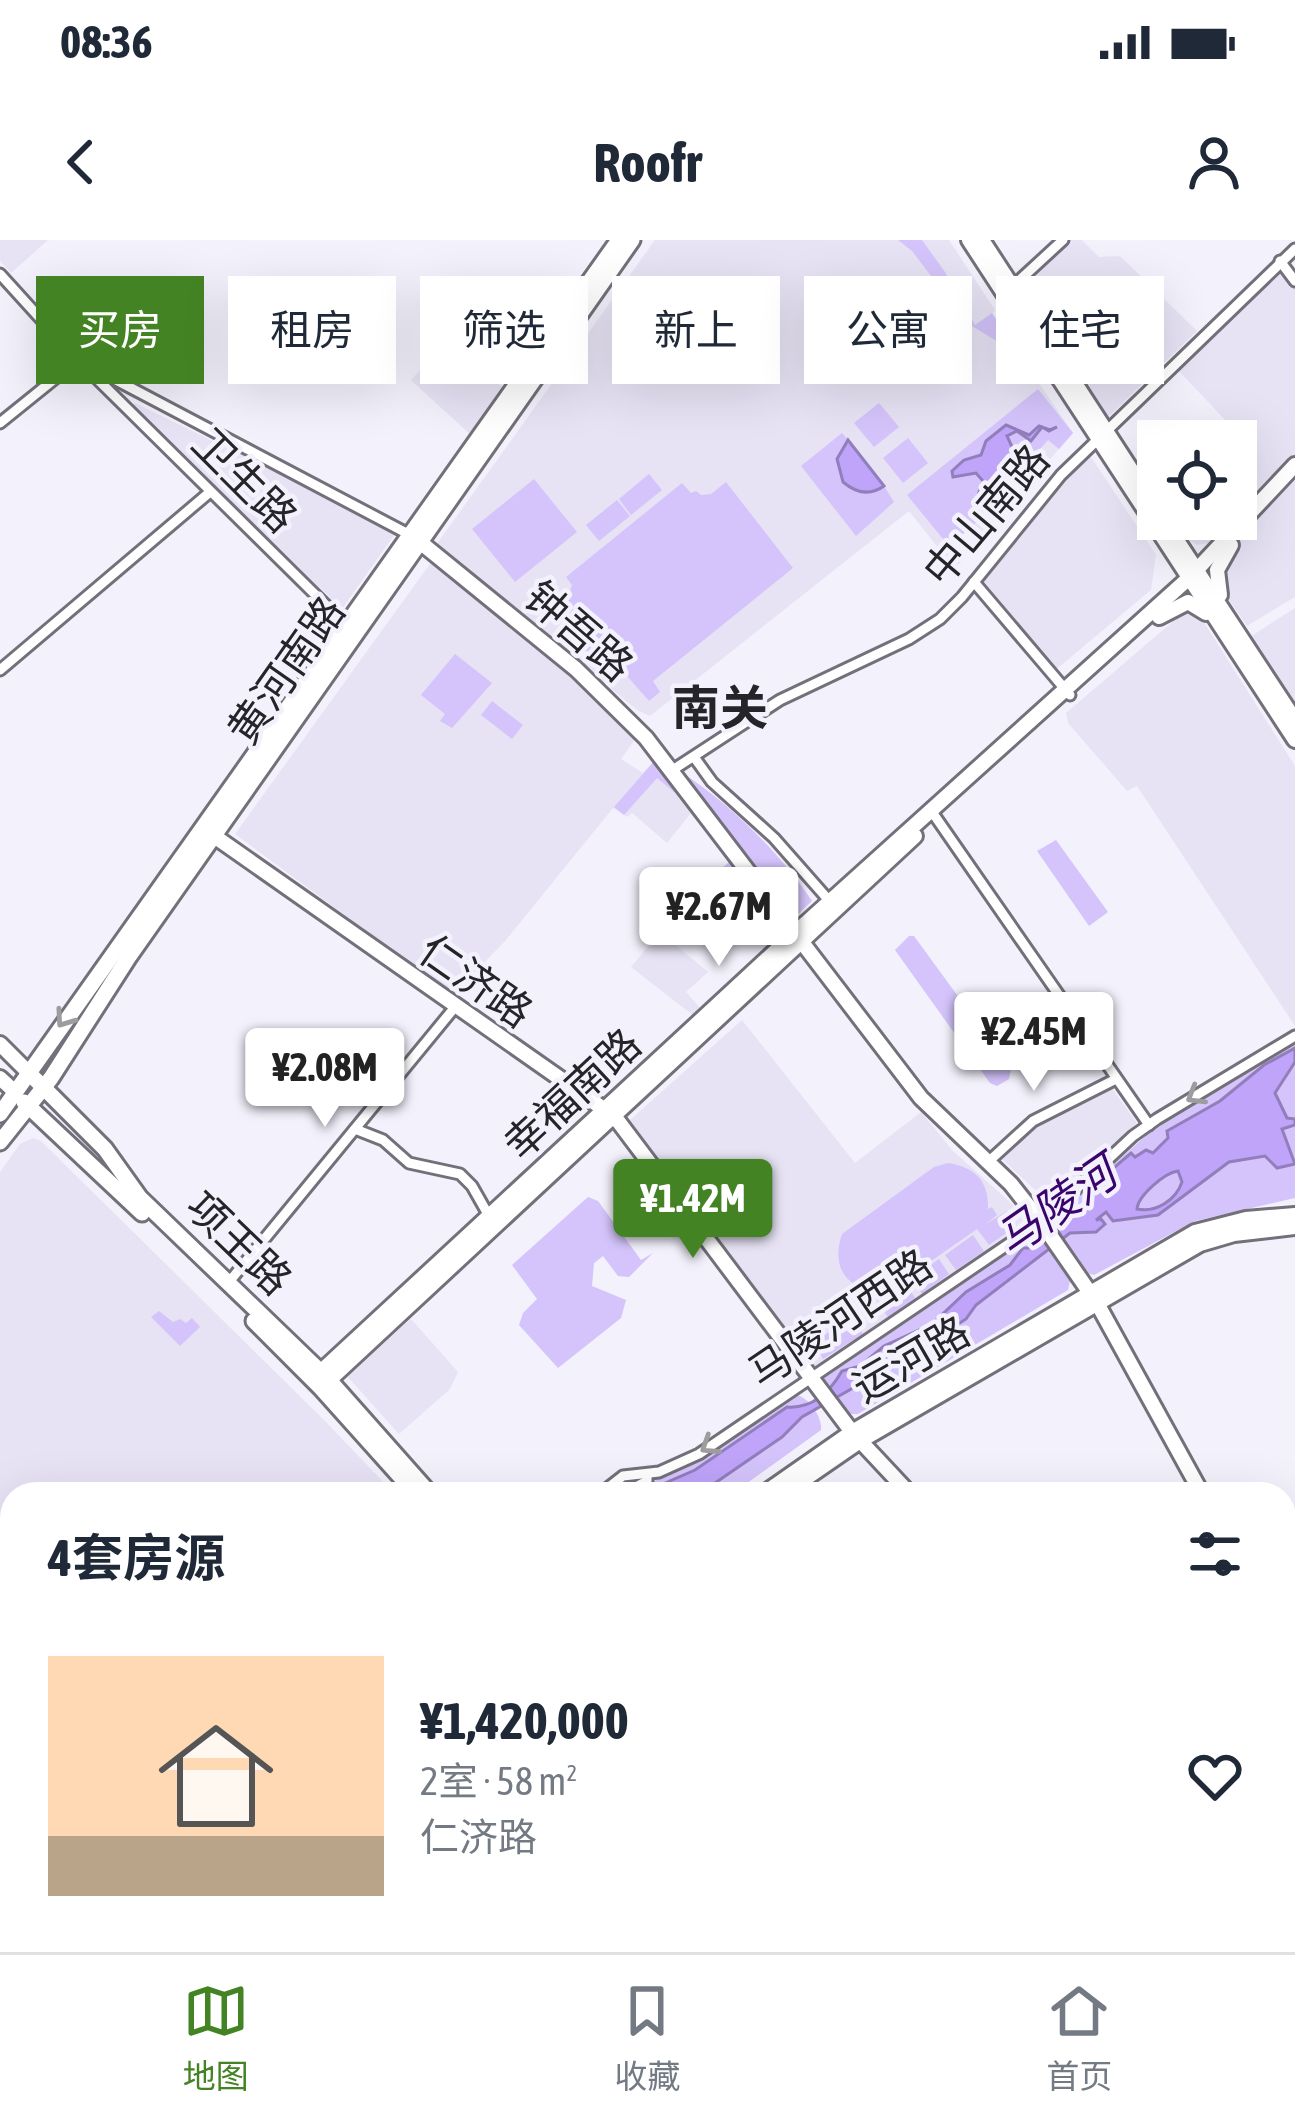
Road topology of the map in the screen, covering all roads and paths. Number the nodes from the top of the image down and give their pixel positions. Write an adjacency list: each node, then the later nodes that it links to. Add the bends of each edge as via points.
1 (619, 240): 23 (main road, 黄河南路)
2 (632, 240): 23 (main road, 黄河南路)
3 (969, 240): 18 (main road)
4 (982, 240): 9 (main road)
5 (1063, 240): 10 (street)
6 (1295, 249): 7 (street, 中山南路)
7 (1280, 261): 11 (street); 18 (street, 中山南路)
8 (0, 274): 12 (street, 卫生路)
9 (1005, 276)
10 (1024, 276)
11 (1295, 281)
12 (36, 314)
13 (49, 384): 17 (street)
14 (102, 384): 22 (street, 卫生路)
15 (123, 384): 23 (street)
16 (1070, 384): 18 (main road)
17 (0, 424)
18 (1101, 435): 21 (main road); 24 (main road); 27 (street, 中山南路)
19 (1295, 465): 25 (main road)
20 (1295, 476): 25 (main road)
21 (1137, 483)
22 (210, 492): 29 (street, 卫生路); 31 (street)
23 (415, 538): 29 (main road, 黄河南路); 36 (main road, 钟吾路, via 608,698); 38 (main road, 黄河南路)
24 (1172, 542): 25 (main road, via 1202,553); 26 (main road); 28 (main road, via 1177,577)
25 (1228, 543): 26 (main road, 幸福南路); 30 (main road, via 1216,582)
26 (1196, 576): 28 (main road, 幸福南路); 30 (main road)
27 (974, 582): 32 (street); 35 (street, 中山南路, via 920,633 780,700)
28 (1157, 613): 30 (main road, via 1195,603); 32 (main road, 幸福南路)
29 (346, 626): 38 (main road, 黄河南路)
30 (1234, 635): 33 (main road); 34 (main road)
31 (0, 670)
32 (1068, 692): 37 (main road, 幸福南路)
33 (1295, 720)
34 (1295, 740)
35 (694, 757): 36 (street, 中山南路); 39 (street)
36 (671, 771): 40 (main road, 钟吾路)
37 (936, 818): 39 (main road, 幸福南路); 46 (street)
38 (208, 832): 41 (main road, 仁济路); 44 (main road, 黄河南路, one-way to 44); 47 (main road, 黄河南路)
39 (833, 905): 40 (main road, 幸福南路)
40 (799, 936): 50 (main road, 幸福南路); 55 (main road, 钟吾路, via 921,1098)
41 (455, 1007): 50 (main road, 仁济路); 53 (street)
42 (1295, 1036): 52 (street, 马陵河西路, one-way to 52)
43 (0, 1044): 44 (main road, 项王路)
44 (28, 1072): 47 (main road, 项王路); 48 (main road, 黄河南路)
45 (0, 1078): 48 (main road, 项王路)
46 (1116, 1079): 52 (street); 55 (street, via 1040,1116)
47 (44, 1088): 49 (main road, 黄河南路); 60 (main road, 项王路, via 140,1198)
48 (15, 1092): 49 (main road, 项王路); 51 (main road, 黄河南路)
49 (28, 1106): 54 (main road, 黄河南路); 63 (main road, 项王路)
50 (610, 1113): 57 (main road, 幸福南路); 62 (main road, 仁济路); 63 (main road, 幸福南路)
51 (0, 1114)
52 (1149, 1125): 58 (street, 马陵河西路)
53 (355, 1129): 57 (street, via 409,1163 460,1174); 60 (street)
54 (0, 1142)
55 (988, 1163): 58 (main road, 钟吾路)
56 (1295, 1215): 61 (main road, 运河路, via 1196,1232)
57 (489, 1216): 63 (main road, 幸福南路)
58 (1043, 1226): 61 (main road, 钟吾路); 62 (street, 马陵河西路)
59 (1295, 1227): 61 (main road, 运河路, via 1200,1244)
60 (229, 1282): 63 (main road, 项王路)
61 (1094, 1297): 64 (main road, 运河路); 73 (main road)
62 (810, 1376): 64 (main road, 仁济路); 65 (street, 马陵河西路, one-way to 65, via 699,1454)
63 (321, 1379): 66 (main road, 项王路); 67 (main road, 项王路)
64 (856, 1437): 70 (main road, 运河路); 71 (main road, 运河路); 72 (main road, 仁济路)
65 (647, 1474): 68 (street, 马陵河西路); 69 (street, 马陵河西路)
66 (401, 1482)
67 (419, 1482)
68 (615, 1482)
69 (645, 1482)
70 (783, 1482)
71 (798, 1482)
72 (899, 1482)
73 (1195, 1482)

